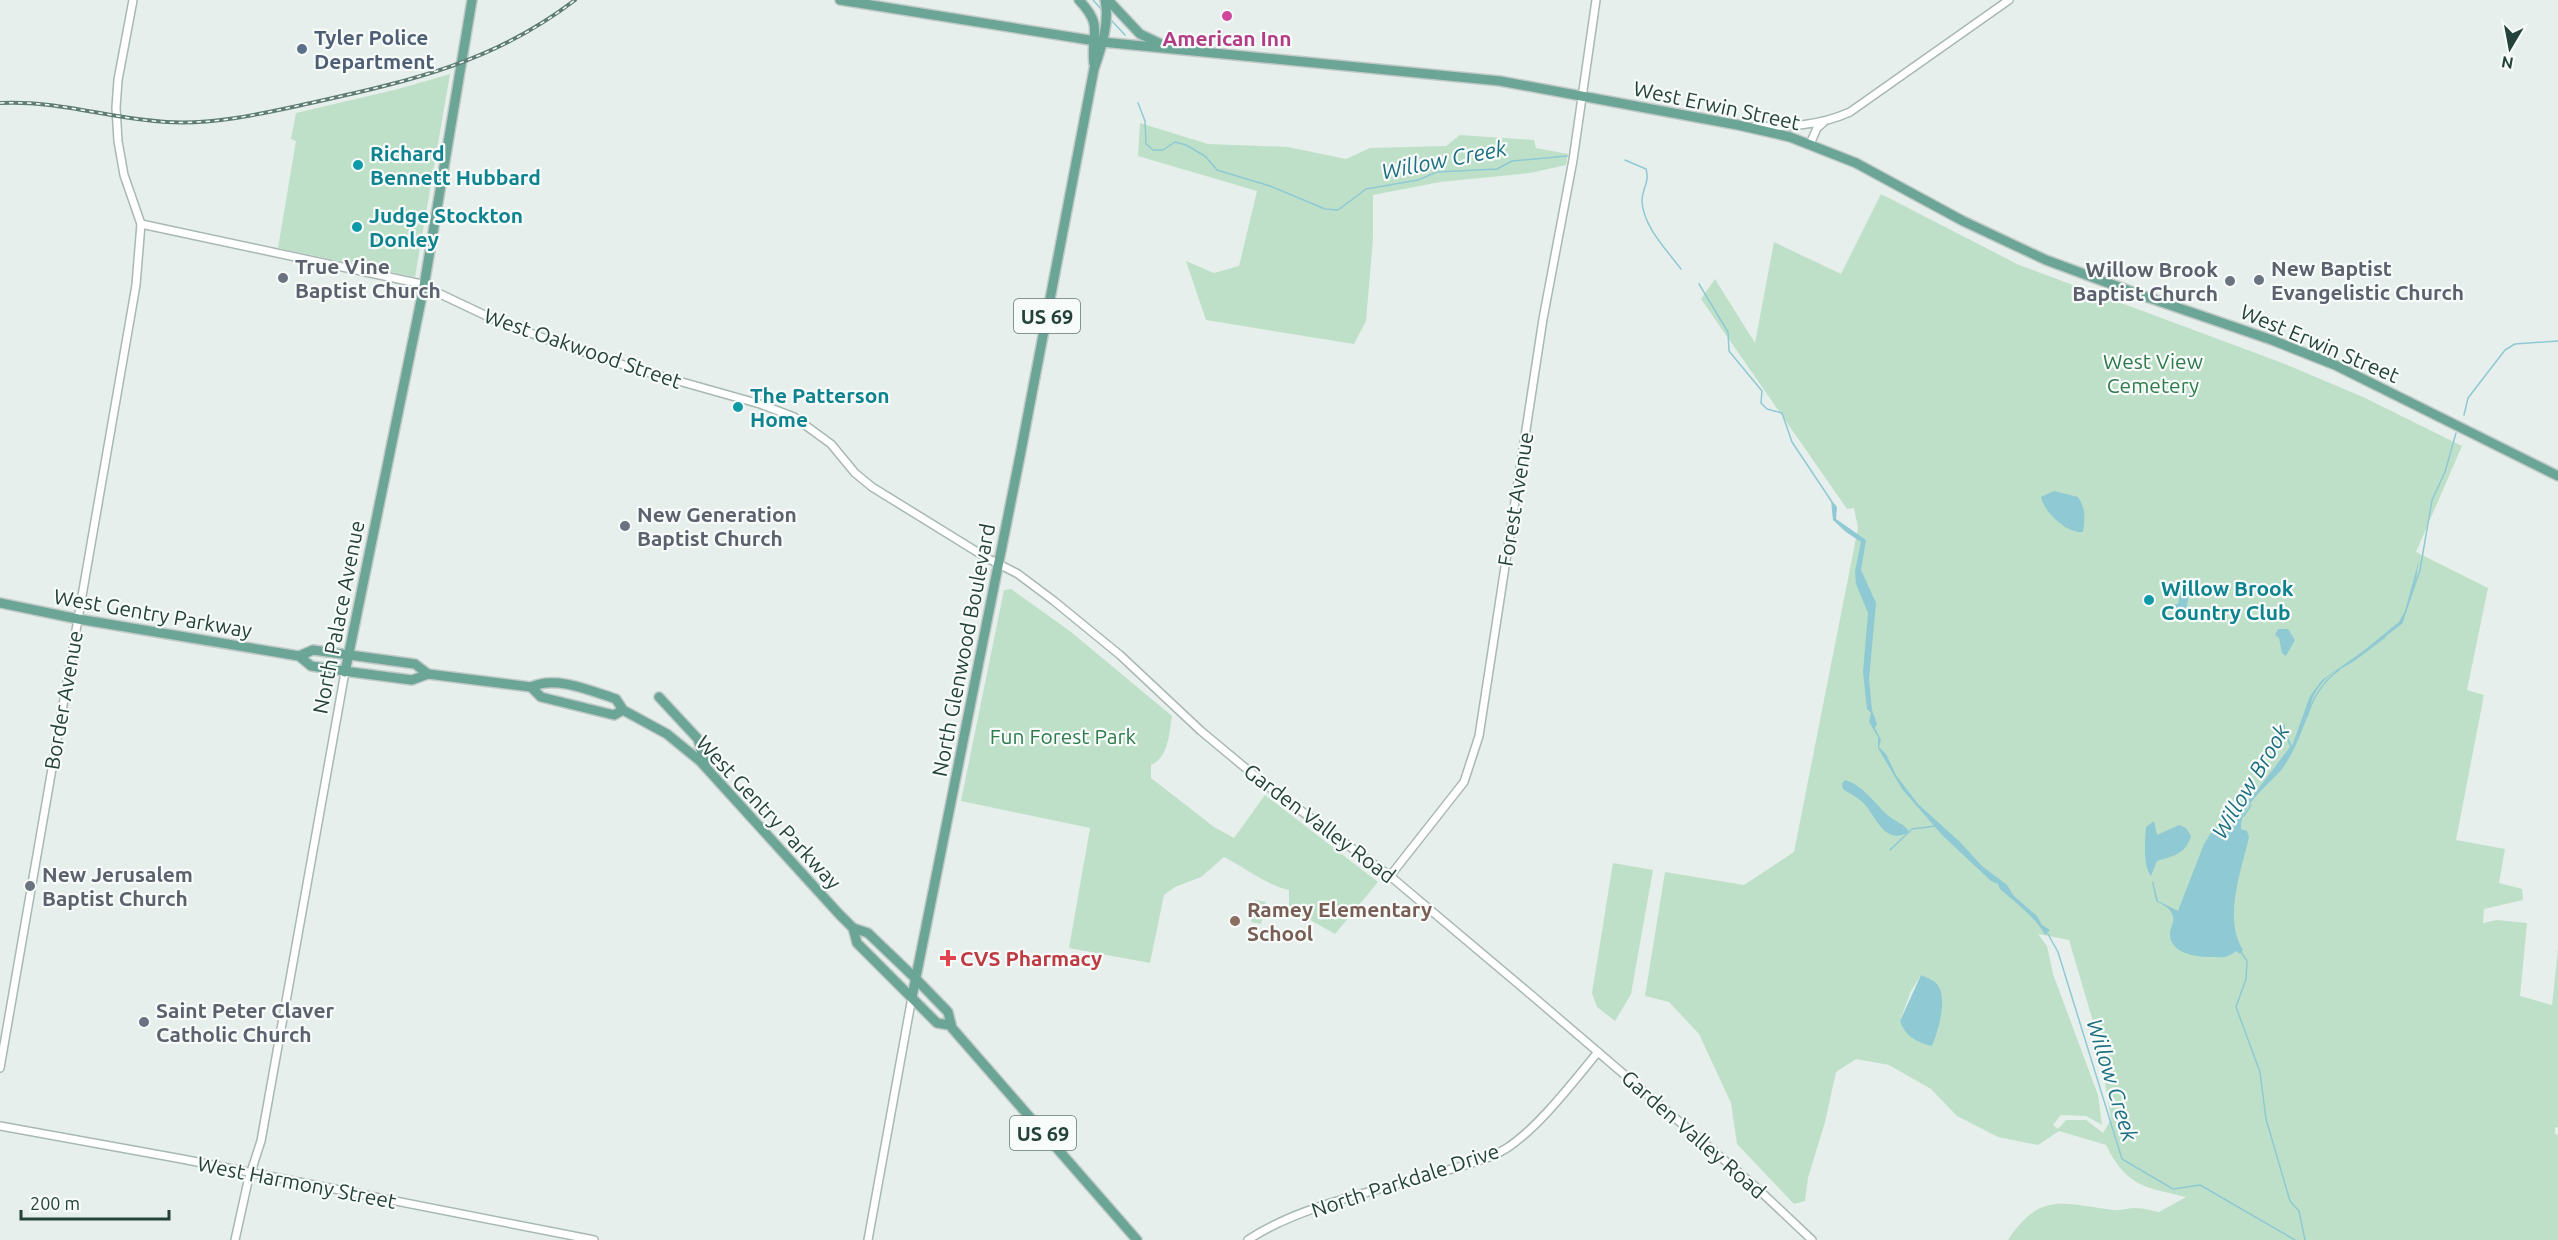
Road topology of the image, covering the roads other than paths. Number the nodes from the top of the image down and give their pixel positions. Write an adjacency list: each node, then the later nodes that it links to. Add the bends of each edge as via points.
1 (133, 0): 16 (street, via 118,80 116,124 124,176)
2 (472, 0): 17 (main road, North Palace Avenue)
3 (840, 0): 9 (main road, West Erwin Street)
4 (1079, 0): 8 (main road)
5 (1106, 0): 10 (main road, US 69); 11 (main road, via 1140,34)
6 (1596, 0): 12 (street, Forest Avenue)
7 (2009, 0): 13 (street, via 1865,102)
8 (1095, 22): 9 (main road, via 1087,33); 10 (main road, US 69)
9 (1071, 37): 10 (main road, West Erwin Street)
10 (1098, 42): 11 (main road, West Erwin Street); 20 (main road, North Glenwood Boulevard / US 69, via 1101,53 1095,67)
11 (1174, 49): 12 (main road, West Erwin Street, via 1483,79)
12 (1582, 96): 14 (main road, West Erwin Street); 31 (street, Forest Avenue, via 1543,319 1479,736 1464,782)
13 (1825, 122): 14 (street, via 1786,127); 15 (street, via 1817,128)
14 (1742, 126): 15 (main road, West Erwin Street)
15 (1810, 144): 18 (main road, West Erwin Street, via 1856,163 1963,222 2046,260 2335,365)
16 (141, 224): 17 (street, West Oakwood Street); 22 (street, Border Avenue, via 136,285)
17 (424, 286): 19 (street, West Oakwood Street, via 554,342 794,417 831,444); 24 (main road, North Palace Avenue)
18 (2558, 476)
19 (863, 480): 20 (street, Garden Valley Road)
20 (999, 564): 31 (street, Garden Valley Road, via 1033,585 1104,641 1266,785); 33 (main road, North Glenwood Boulevard / US 69)
21 (0, 603): 22 (main road, West Gentry Parkway)
22 (78, 619): 23 (main road, West Gentry Parkway); 37 (street, Border Avenue)
23 (299, 656): 24 (main road, West Gentry Parkway, via 313,650); 25 (main road, West Gentry Parkway, via 311,666)
24 (348, 656): 25 (main road, North Palace Avenue); 26 (main road, West Gentry Parkway, via 415,664)
25 (345, 672): 26 (main road, West Gentry Parkway, via 412,680); 39 (street, North Palace Avenue, via 263,1129)
26 (428, 674): 27 (main road, West Gentry Parkway)
27 (531, 687): 29 (main road, West Gentry Parkway, via 541,697 614,716); 29 (main road, West Gentry Parkway, via 543,681 578,687 616,699)
28 (659, 697): 30 (main road, via 698,739)
29 (623, 710): 30 (main road, West Gentry Parkway, via 667,734)
30 (705, 766): 32 (main road, West Gentry Parkway)
31 (1390, 876): 36 (street, Garden Valley Road)
32 (853, 928): 33 (main road, West Gentry Parkway, via 868,933); 34 (main road, West Gentry Parkway, via 858,943)
33 (915, 978): 34 (main road, North Glenwood Boulevard / US 69); 35 (main road, West Gentry Parkway / US 69, via 948,1012)
34 (912, 997): 35 (main road, West Gentry Parkway / US 69, via 937,1023); 42 (street, North Glenwood Boulevard)
35 (950, 1025): 43 (main road, West Gentry Parkway / US 69)
36 (1598, 1052): 44 (street, North Parkdale Drive, via 1507,1148 1289,1218); 45 (street, Garden Valley Road, via 1758,1188)
37 (0, 1068)
38 (0, 1126): 39 (street, West Harmony Street)
39 (251, 1173): 40 (street, North Palace Avenue); 41 (street, West Harmony Street)
40 (235, 1240)
41 (594, 1240)
42 (868, 1240)
43 (1137, 1240)
44 (1248, 1240)
45 (1812, 1240)

